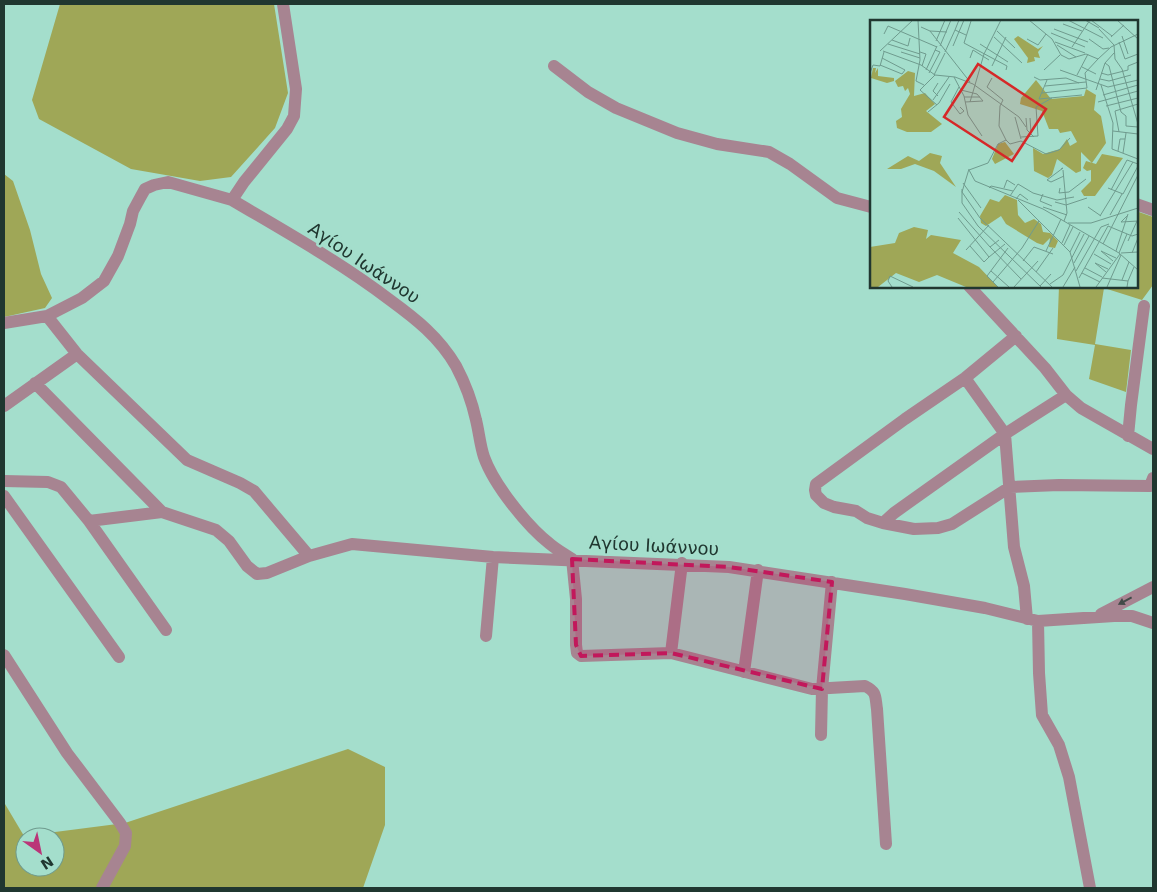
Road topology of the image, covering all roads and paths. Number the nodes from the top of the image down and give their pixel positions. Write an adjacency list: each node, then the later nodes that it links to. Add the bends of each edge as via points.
1 (283, 4): 3 (street, via 296,89 294,116)
2 (554, 66): 5 (street, via 616,108 694,138 769,152 837,198)
3 (232, 200): 9 (street, Αγίου Ιωάννου, via 168,182 145,189 133,212 118,256 104,281 82,298); 29 (street, Αγίου Ιωάννου, via 329,257 418,320 440,343 456,366 469,394 483,455 493,476 521,515 549,544)
4 (1137, 204): 6 (street)
5 (870, 207)
6 (1153, 210)
7 (971, 288): 11 (street)
8 (1144, 306): 18 (street)
9 (47, 316): 10 (street, Αγίου Ιωάννου); 12 (street)
10 (4, 323)
11 (1016, 336): 13 (street); 15 (street)
12 (77, 354): 14 (street); 27 (street, via 187,460 254,491)
13 (965, 378): 17 (street); 26 (street, via 816,484 816,495 824,503 856,511)
14 (35, 383): 16 (street); 24 (street)
15 (1066, 395): 17 (street); 18 (street, via 1081,408)
16 (4, 406)
17 (1005, 434): 22 (street); 26 (street, via 894,512)
18 (1128, 436): 19 (street)
19 (1153, 448)
20 (1153, 478): 22 (street, via 1150,486)
21 (4, 481): 25 (street, via 48,482 62,487)
22 (1010, 487): 26 (street, via 952,524 938,528 914,529); 35 (street, via 1014,547)
23 (4, 496): 41 (street)
24 (162, 512): 25 (street); 27 (street, via 216,530 257,574)
25 (90, 521): 37 (street)
26 (884, 523)
27 (308, 556): 28 (street, via 352,544)
28 (493, 557): 29 (street); 38 (street)
29 (572, 559): 30 (street, Αγίου Ιωάννου); 39 (street, via 577,653 581,656)
30 (682, 563): 31 (street, Αγίου Ιωάννου); 39 (street)
31 (758, 570): 32 (street, Αγίου Ιωάννου); 42 (street)
32 (832, 582): 35 (street, Αγίου Ιωάννου, via 985,608); 43 (street)
33 (1153, 587): 34 (street, Αγίου Ιωάννου, one-way to 34)
34 (1096, 617): 35 (street, Αγίου Ιωάννου); 36 (street, via 1132,616)
35 (1033, 620): 47 (street, via 1042,715 1059,745 1069,777)
36 (1153, 623)
37 (166, 630)
38 (486, 636)
39 (671, 653): 42 (street)
40 (4, 656): 46 (street, via 67,752 126,833 125,846)
41 (119, 657)
42 (744, 672): 43 (street, via 812,689)
43 (822, 688): 44 (street); 45 (street, via 865,686 875,694)
44 (821, 735)
45 (886, 844)
46 (102, 888)
47 (1090, 888)

